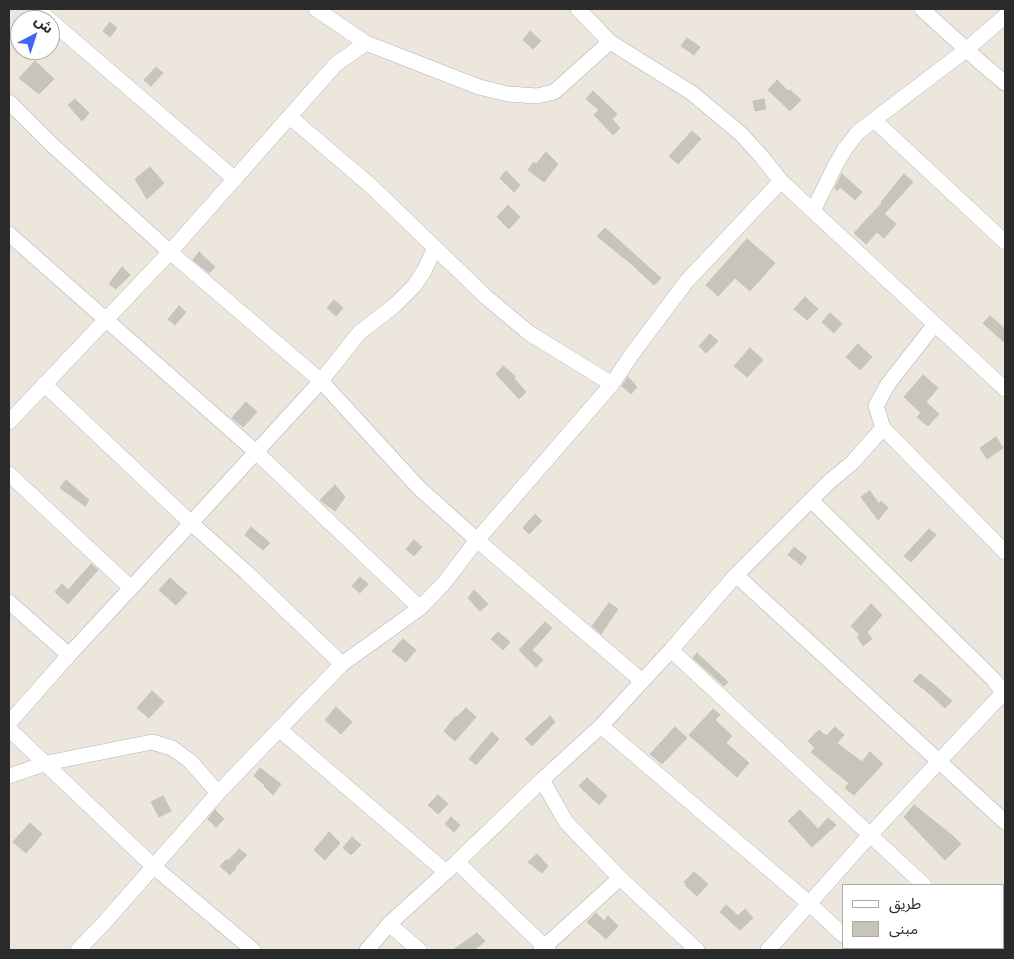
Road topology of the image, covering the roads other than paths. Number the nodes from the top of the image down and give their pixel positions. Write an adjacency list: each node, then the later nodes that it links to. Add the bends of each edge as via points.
1 (37, 9): 13 (street)
2 (316, 9): 7 (street)
3 (578, 9): 6 (street)
4 (922, 9): 8 (street)
5 (1005, 16): 8 (street)
6 (610, 42): 7 (street, via 554,92 537,96 479,87); 14 (street, via 692,93 741,134)
7 (366, 43): 11 (street, via 336,64)
8 (966, 50): 9 (street); 12 (street)
9 (1005, 83)
10 (9, 102): 19 (street)
11 (290, 117): 13 (street); 18 (street, via 371,186)
12 (874, 120): 15 (street, via 844,149); 17 (street)
13 (235, 179): 19 (street)
14 (781, 181): 15 (street); 24 (street, via 686,282)
15 (813, 211): 21 (street)
16 (9, 234): 20 (street)
17 (1005, 242)
18 (435, 248): 22 (street, via 414,286 359,333); 24 (street, via 529,333)
19 (170, 252): 20 (street); 22 (street)
20 (105, 320): 23 (street); 28 (street)
21 (935, 324): 25 (street); 27 (street, via 888,384 876,406)
22 (321, 381): 28 (street); 32 (street, via 419,488)
23 (44, 384): 26 (street); 31 (street)
24 (612, 384): 32 (street)
25 (1005, 389)
26 (9, 422)
27 (883, 428): 30 (street, via 852,463); 33 (street)
28 (256, 452): 31 (street); 37 (street)
29 (9, 474): 35 (street)
30 (811, 500): 34 (street); 42 (street)
31 (191, 523): 35 (street); 40 (street)
32 (477, 540): 37 (street); 41 (street)
33 (1005, 552)
34 (736, 575): 38 (street); 47 (street)
35 (131, 588): 39 (street)
36 (9, 602): 39 (street)
37 (420, 608): 40 (street)
38 (670, 650): 41 (street); 53 (street)
39 (69, 655): 43 (street)
40 (342, 664): 46 (street)
41 (642, 682): 44 (street)
42 (1005, 693): 47 (street)
43 (9, 723)
44 (601, 726): 50 (street); 58 (street)
45 (9, 729): 48 (street)
46 (279, 729): 51 (street); 55 (street)
47 (939, 762): 52 (street); 53 (street)
48 (47, 763): 49 (street); 51 (street, via 152,742 172,748 190,761); 54 (street)
49 (9, 776)
50 (542, 780): 55 (street); 56 (street, via 566,822)
51 (218, 793): 54 (street)
52 (1005, 822)
53 (869, 836): 57 (street); 58 (street)
54 (153, 866): 62 (street); 63 (street)
55 (451, 867): 59 (street); 61 (street)
56 (620, 878): 61 (street); 66 (street)
57 (923, 884)
58 (810, 904): 60 (street); 67 (street)
59 (389, 924): 64 (street); 65 (street)
60 (842, 934)
61 (545, 949)
62 (78, 950)
63 (253, 950)
64 (367, 950)
65 (419, 950)
66 (698, 950)
67 (768, 950)

